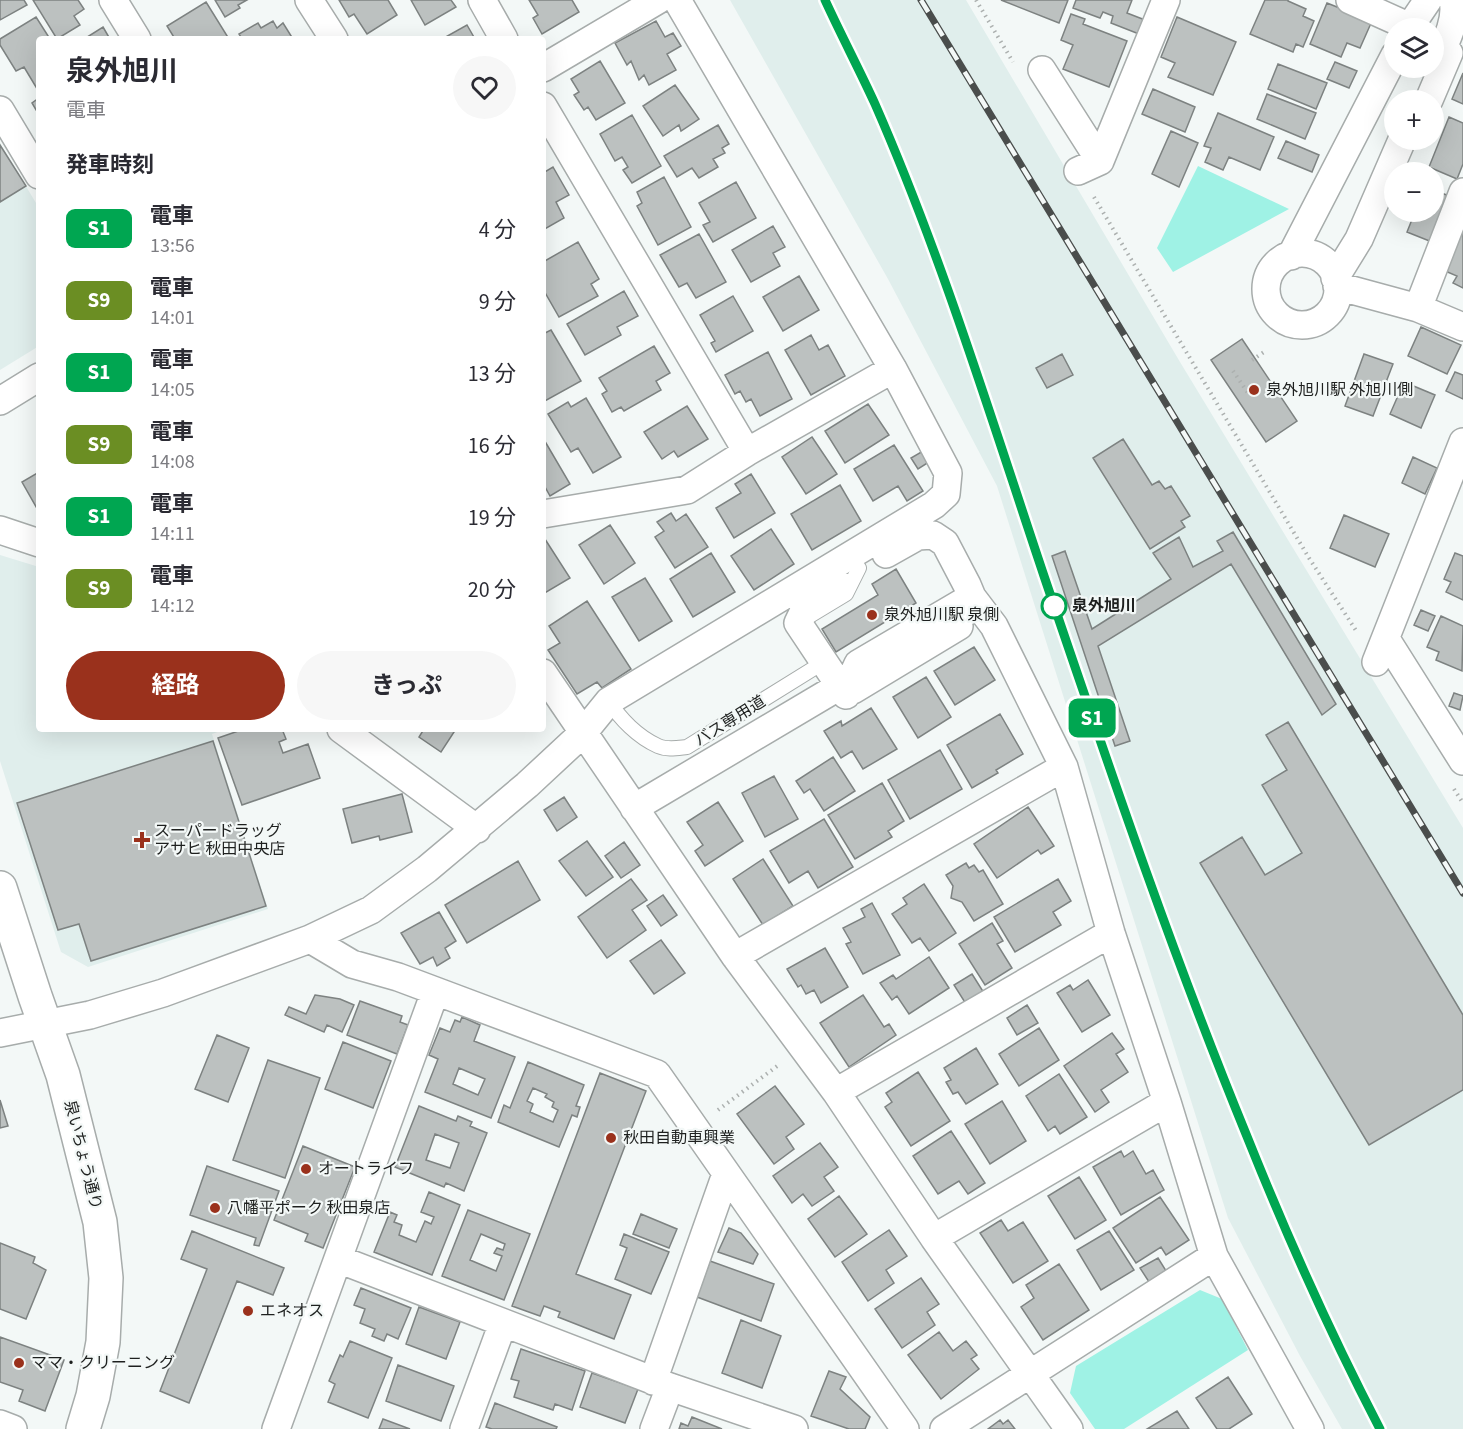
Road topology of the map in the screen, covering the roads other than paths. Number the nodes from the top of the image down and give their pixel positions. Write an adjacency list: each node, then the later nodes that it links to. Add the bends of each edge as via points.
1 (113, 0): 12 (street)
2 (309, 0): 13 (street)
3 (482, 0): 14 (street)
4 (658, 0): 16 (street)
5 (677, 0): 31 (street)
6 (1166, 0): 17 (street, via 1089,166)
7 (1350, 0): 9 (street)
8 (1428, 0): 10 (street)
9 (1388, 18)
10 (1416, 18)
11 (1454, 21): 15 (street); 19 (street, via 1450,51)
12 (135, 36)
13 (332, 36)
14 (502, 36)
15 (1444, 44)
16 (546, 66)
17 (1042, 70)
18 (1384, 76): 27 (street)
19 (1433, 90)
20 (0, 110): 23 (street)
21 (546, 111): 35 (street)
22 (1398, 150): 26 (street)
23 (36, 170)
24 (1463, 192): 29 (street)
25 (1384, 207): 26 (street, via 1377,224)
26 (1359, 239): 28 (street)
27 (1291, 256): 28 (street, via 1308,254 1320,258); 28 (street, via 1274,266 1266,289 1274,312 1283,320 1305,325 1325,316 1337,297)
28 (1336, 282): 29 (street)
29 (1418, 308): 30 (street)
30 (1463, 327)
31 (892, 369): 35 (street); 36 (street, via 948,473 946,494)
32 (36, 379): 33 (street)
33 (0, 401)
34 (1463, 442): 51 (street, via 1381,650)
35 (747, 453): 37 (street, via 687,490)
36 (934, 505): 39 (street); 48 (street)
37 (546, 514)
38 (0, 530): 40 (street)
39 (933, 535): 41 (street, via 918,536); 43 (street, via 945,543)
40 (36, 542)
41 (860, 568): 42 (street); 44 (lane, via 846,594)
42 (810, 598): 44 (street); 48 (street)
43 (977, 604): 47 (street); 52 (street, via 994,626)
44 (798, 623): 45 (street)
45 (825, 662): 47 (street); 48 (lane, バス専用道, via 687,747 659,747 637,732)
46 (546, 678): 50 (street)
47 (846, 686): 53 (street)
48 (613, 707): 50 (street)
49 (346, 732): 54 (street)
50 (583, 733): 53 (street); 54 (street)
51 (1463, 761)
52 (1064, 767): 56 (street); 58 (street)
53 (638, 814): 58 (street)
54 (477, 829): 57 (street, via 371,910)
55 (0, 888): 60 (street, 泉いちょう通り)
56 (1111, 933): 62 (street); 63 (street)
57 (310, 939): 59 (street, via 352,964); 60 (street, via 163,993 90,1015)
58 (735, 956): 62 (street)
59 (435, 992): 64 (street, via 657,1074); 67 (street)
60 (44, 1023): 61 (street); 73 (street, 泉いちょう通り, via 63,1075 100,1222 106,1278 103,1342)
61 (0, 1033)
62 (836, 1092): 65 (street)
63 (1167, 1102): 65 (street); 66 (street)
64 (726, 1174): 70 (street); 78 (street)
65 (934, 1238): 69 (street)
66 (1214, 1256): 69 (street); 81 (street)
67 (338, 1259): 68 (street); 74 (street)
68 (502, 1323): 70 (street); 75 (street)
69 (1031, 1375): 79 (street); 80 (street)
70 (661, 1384): 76 (street); 77 (street)
71 (0, 1425): 72 (street)
72 (13, 1429)
73 (82, 1429)
74 (276, 1429)
75 (464, 1429)
76 (654, 1429)
77 (794, 1429)
78 (905, 1429)
79 (944, 1429)
80 (1069, 1429)
81 (1310, 1429)

